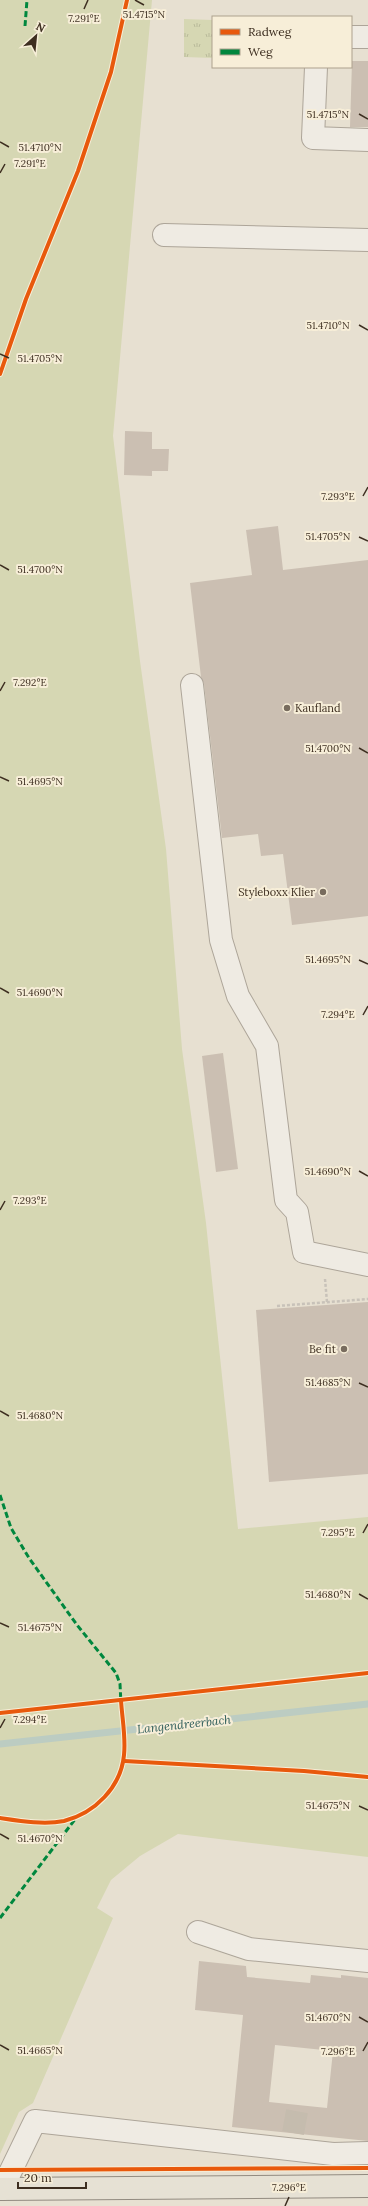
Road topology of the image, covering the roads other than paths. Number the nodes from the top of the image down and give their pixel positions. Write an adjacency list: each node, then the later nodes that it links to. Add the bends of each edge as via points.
1 (352, 37): 2 (lane)
2 (368, 38)
3 (316, 68): 4 (lane, via 314,138)
4 (368, 140)
5 (164, 235): 6 (lane)
6 (368, 240)
7 (192, 685): 8 (lane, via 221,940 238,996 267,1046 286,1200 297,1212 304,1252)
8 (365, 1263)
9 (198, 1932): 10 (lane, via 249,1949)
10 (368, 1961)
11 (368, 2153): 13 (lane, via 333,2154 292,2141 35,2121)
12 (368, 2186): 13 (main road)
13 (1, 2189)

